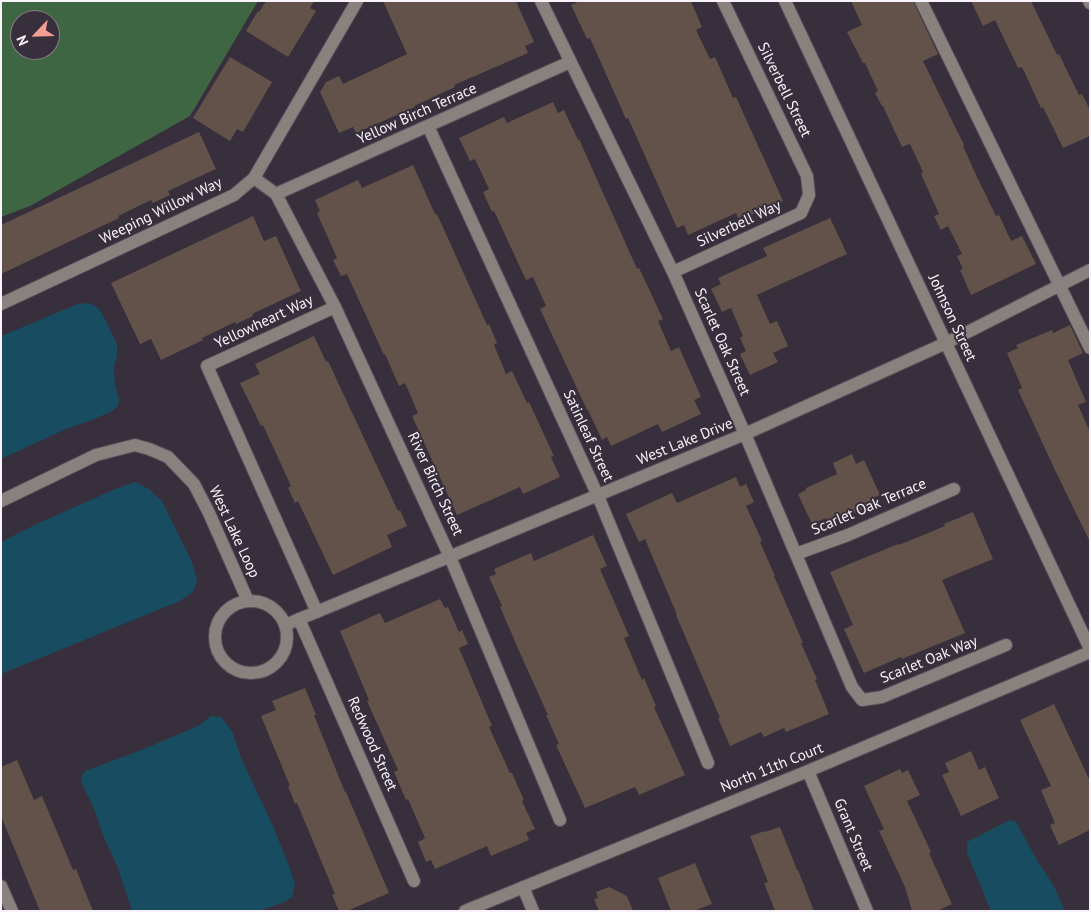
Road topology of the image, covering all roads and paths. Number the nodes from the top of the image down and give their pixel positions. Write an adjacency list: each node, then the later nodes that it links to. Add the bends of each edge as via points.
1 (356, 1): 8 (street, Weeping Willow Way)
2 (541, 1): 6 (street, Scarlet Oak Street)
3 (723, 1): 10 (street, Silverbell Street, via 807,176)
4 (785, 1): 16 (street, Johnson Street)
5 (921, 1): 13 (street)
6 (570, 62): 7 (street, Yellow Birch Terrace); 12 (street, Scarlet Oak Street)
7 (428, 126): 9 (street, Yellow Birch Terrace); 20 (street, Satinleaf Street)
8 (254, 178): 9 (street, River Birch Street); 14 (street, Weeping Willow Way, via 234,195)
9 (276, 194): 15 (street, River Birch Street)
10 (809, 195): 12 (street, Silverbell Way, via 801,213)
11 (1090, 270): 13 (street, West Lake Drive)
12 (673, 272): 18 (street, Scarlet Oak Street)
13 (1059, 285): 16 (street, West Lake Drive); 17 (street)
14 (1, 304)
15 (335, 307): 23 (street, River Birch Street); 25 (street, Yellowheart Way, via 207,366)
16 (946, 343): 18 (street, West Lake Drive); 29 (street, Johnson Street)
17 (1090, 348)
18 (745, 434): 20 (street, West Lake Drive); 22 (street, Scarlet Oak Street)
19 (954, 489): 22 (street, Scarlet Oak Terrace, via 848,536)
20 (598, 496): 23 (street, West Lake Drive); 31 (street, Satinleaf Street)
21 (1, 501): 24 (street, West Lake Loop, via 96,454 135,445 149,449 168,457 194,484)
22 (796, 554): 30 (street, Scarlet Oak Street, via 852,687)
23 (450, 557): 25 (street, West Lake Drive); 33 (street, River Birch Street)
24 (248, 602): 27 (street, via 260,602 270,607); 27 (street, via 237,604 220,618 215,640 225,663 250,674 275,664 284,652 287,639)
25 (316, 612): 26 (street, West Lake Drive)
26 (299, 619): 27 (street, West Lake Drive); 34 (street, Redwood Street)
27 (284, 625)
28 (1006, 645): 30 (street, Scarlet Oak Way, via 882,697)
29 (1090, 651): 32 (street, North 11th Court)
30 (862, 700)
31 (708, 763)
32 (808, 771): 36 (street, North 11th Court); 40 (street, Grant Street)
33 (560, 820)
34 (414, 881)
35 (1, 886): 37 (street)
36 (523, 887): 38 (street, North 11th Court); 39 (street)
37 (12, 911)
38 (465, 911)
39 (533, 911)
40 (867, 911)

